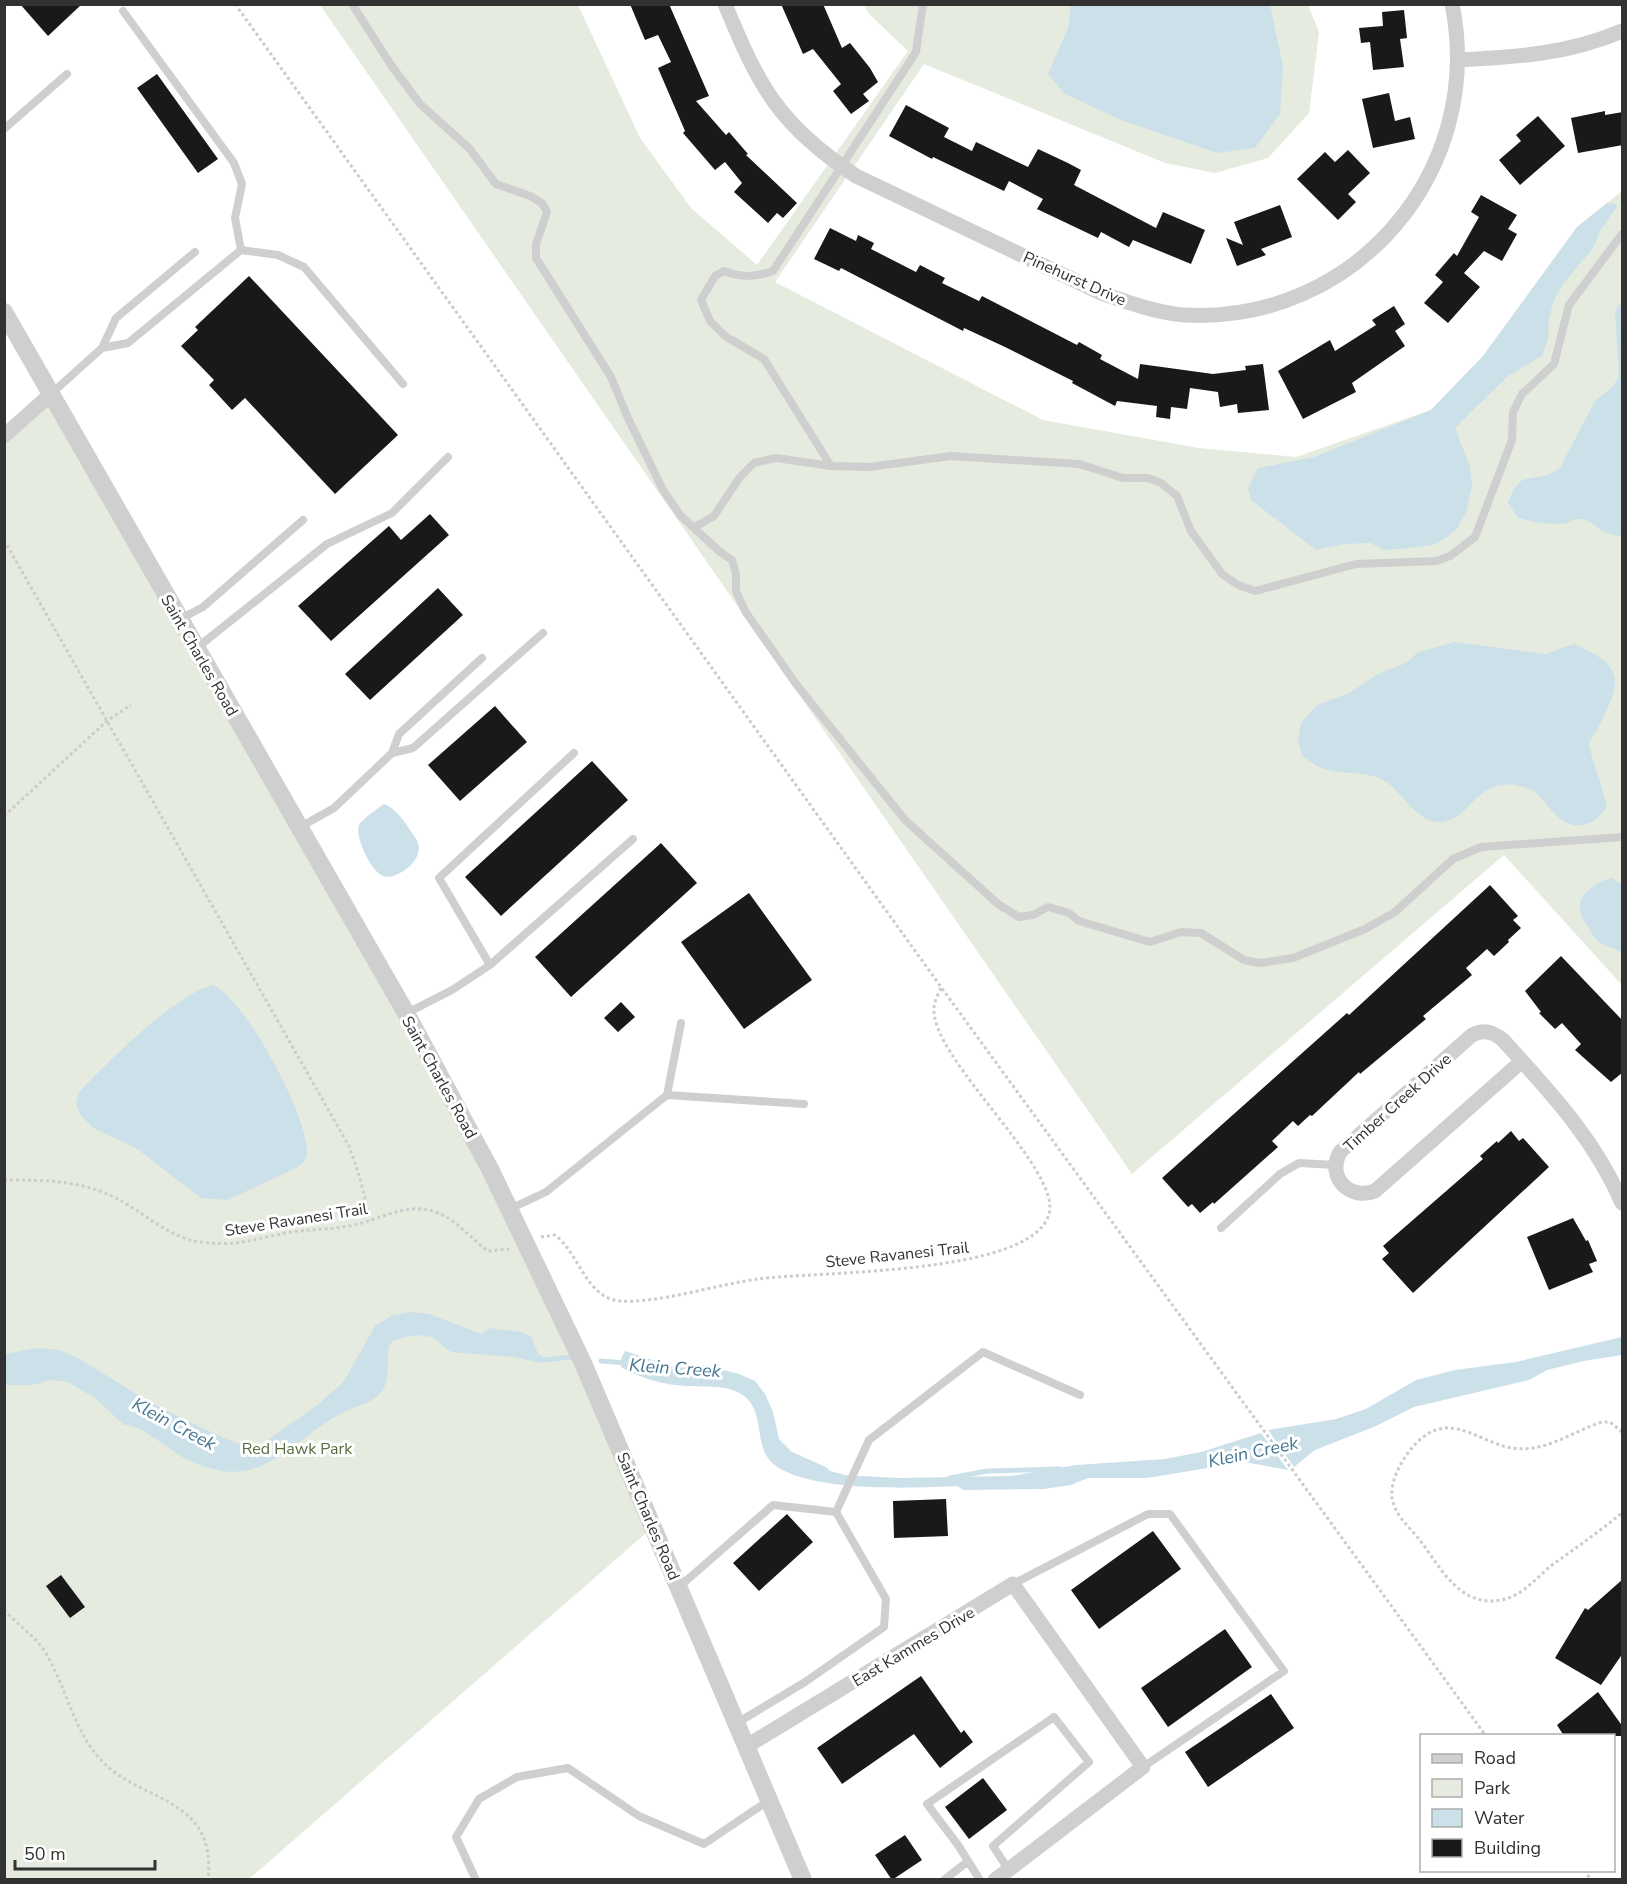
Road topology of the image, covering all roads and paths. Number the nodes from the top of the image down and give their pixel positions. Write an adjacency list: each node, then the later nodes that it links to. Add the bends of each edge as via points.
1 (235, 4): 38 (path)
2 (352, 4): 23 (lane, via 420,104 469,148 496,184 542,203 547,212 536,244 536,258 611,377 663,490)
3 (725, 4): 11 (street, Pinehurst Drive, via 748,60 782,114 813,146)
4 (923, 4): 11 (lane, via 916,52)
5 (1452, 4): 8 (street, Pinehurst Drive)
6 (123, 11): 13 (lane, via 234,163 242,184 235,218)
7 (1623, 31): 8 (street, via 1545,54)
8 (1458, 60): 11 (street, Pinehurst Drive, via 1451,116 1441,148 1427,181 1399,223 1371,251 1335,277 1297,296 1253,309 1184,315 1101,293)
9 (67, 74): 10 (lane)
10 (4, 129)
11 (842, 166): 21 (lane, via 772,271 739,277 724,271 715,276 701,300 710,321 725,336 764,359)
12 (1623, 234): 21 (lane, via 1569,305 1554,364 1522,394 1513,412 1512,440 1475,537 1450,556 1436,561 1356,564 1255,591 1222,574 1191,531 1177,496 1148,478 1123,478 1079,464 951,456 869,467)
13 (241, 250): 16 (lane, via 128,343); 17 (lane, via 278,255 304,267)
14 (195, 252): 16 (lane, via 116,318)
15 (4, 312): 18 (street, Saint Charles Road)
16 (102, 348): 18 (lane)
17 (403, 384)
18 (51, 394): 19 (street); 25 (street, Saint Charles Road)
19 (4, 436)
20 (448, 457): 27 (lane, via 392,513 327,544)
21 (831, 466): 23 (lane, via 776,458 754,463 714,516)
22 (303, 520): 25 (lane, via 203,607)
23 (694, 527): 35 (lane, via 732,560 736,591 745,611 796,684 891,804 952,864 1019,917 1048,907 1069,913 1079,921 1150,942 1181,932 1201,933 1244,960 1260,963 1293,958 1365,928 1395,912 1453,859 1481,847)
24 (4, 540): 30 (path)
25 (180, 619): 27 (street, Saint Charles Road)
26 (543, 633): 31 (lane, via 413,748)
27 (196, 648): 34 (street, Saint Charles Road)
28 (482, 658): 31 (lane, via 399,734)
29 (131, 705): 30 (path)
30 (108, 720): 33 (path); 48 (path, via 349,1146)
31 (392, 753): 34 (lane, via 334,808)
32 (574, 753): 37 (lane, via 439,878)
33 (4, 816)
34 (299, 828): 39 (street, Saint Charles Road)
35 (1623, 837)
36 (633, 839): 37 (lane)
37 (490, 965): 39 (lane)
38 (941, 987): 50 (path, Steve Ravanesi Trail, via 934,1008 942,1038 1007,1127 1050,1200 1049,1215 1038,1231 1022,1243 983,1257 950,1263 759,1279 644,1300 618,1301 595,1289 565,1243 555,1236); 60 (path)
39 (406, 1013): 47 (street, Saint Charles Road)
40 (681, 1023): 42 (lane)
41 (1522, 1061): 44 (street, Timber Creek Drive, via 1495,1034 1487,1031 1473,1035 1340,1152); 44 (street, Timber Creek Drive, via 1375,1191 1356,1194 1348,1190 1338,1180); 46 (street, Timber Creek Drive, via 1587,1139)
42 (667, 1095): 43 (lane); 47 (lane, via 546,1192)
43 (804, 1104)
44 (1336, 1165): 49 (lane, via 1299,1163 1280,1174)
45 (4, 1180): 48 (path, Steve Ravanesi Trail, via 47,1180 92,1188 187,1240 204,1243 261,1240)
46 (1623, 1203)
47 (510, 1209): 57 (street, Saint Charles Road, via 583,1363)
48 (370, 1220): 51 (path, Steve Ravanesi Trail, via 422,1208 457,1224 488,1251)
49 (1221, 1228)
50 (537, 1239)
51 (517, 1246)
52 (1080, 1395): 54 (lane, via 983,1352 868,1440)
53 (1623, 1432): 55 (path, via 1610,1422 1602,1422 1544,1447 1512,1448 1465,1430 1441,1429 1430,1432 1408,1455 1392,1490 1397,1512 1440,1570 1463,1592 1488,1601 1522,1591)
54 (836, 1512): 57 (lane, via 773,1505); 59 (lane, via 886,1599 884,1628)
55 (1623, 1513)
56 (1013, 1584): 61 (street, East Kammes Drive); 62 (street); 62 (lane, via 1148,1514 1170,1514 1284,1671)
57 (679, 1587): 59 (street, Saint Charles Road)
58 (4, 1610): 66 (path, via 41,1646 73,1719 101,1761 181,1810 198,1826 205,1842)
59 (736, 1723): 61 (street, Saint Charles Road)
60 (1485, 1734)
61 (747, 1746): 63 (street, Saint Charles Road)
62 (1143, 1767): 65 (street)
63 (770, 1800): 67 (lane, via 704,1844 639,1816 568,1768 517,1776 478,1799 456,1837); 68 (street, Saint Charles Road)
64 (967, 1862): 65 (lane, via 927,1804 1054,1717 1089,1762 993,1846); 69 (lane); 70 (lane)
65 (1008, 1869): 71 (street)
66 (208, 1880)
67 (476, 1880)
68 (803, 1880)
69 (944, 1880)
70 (980, 1880)
71 (995, 1880)

